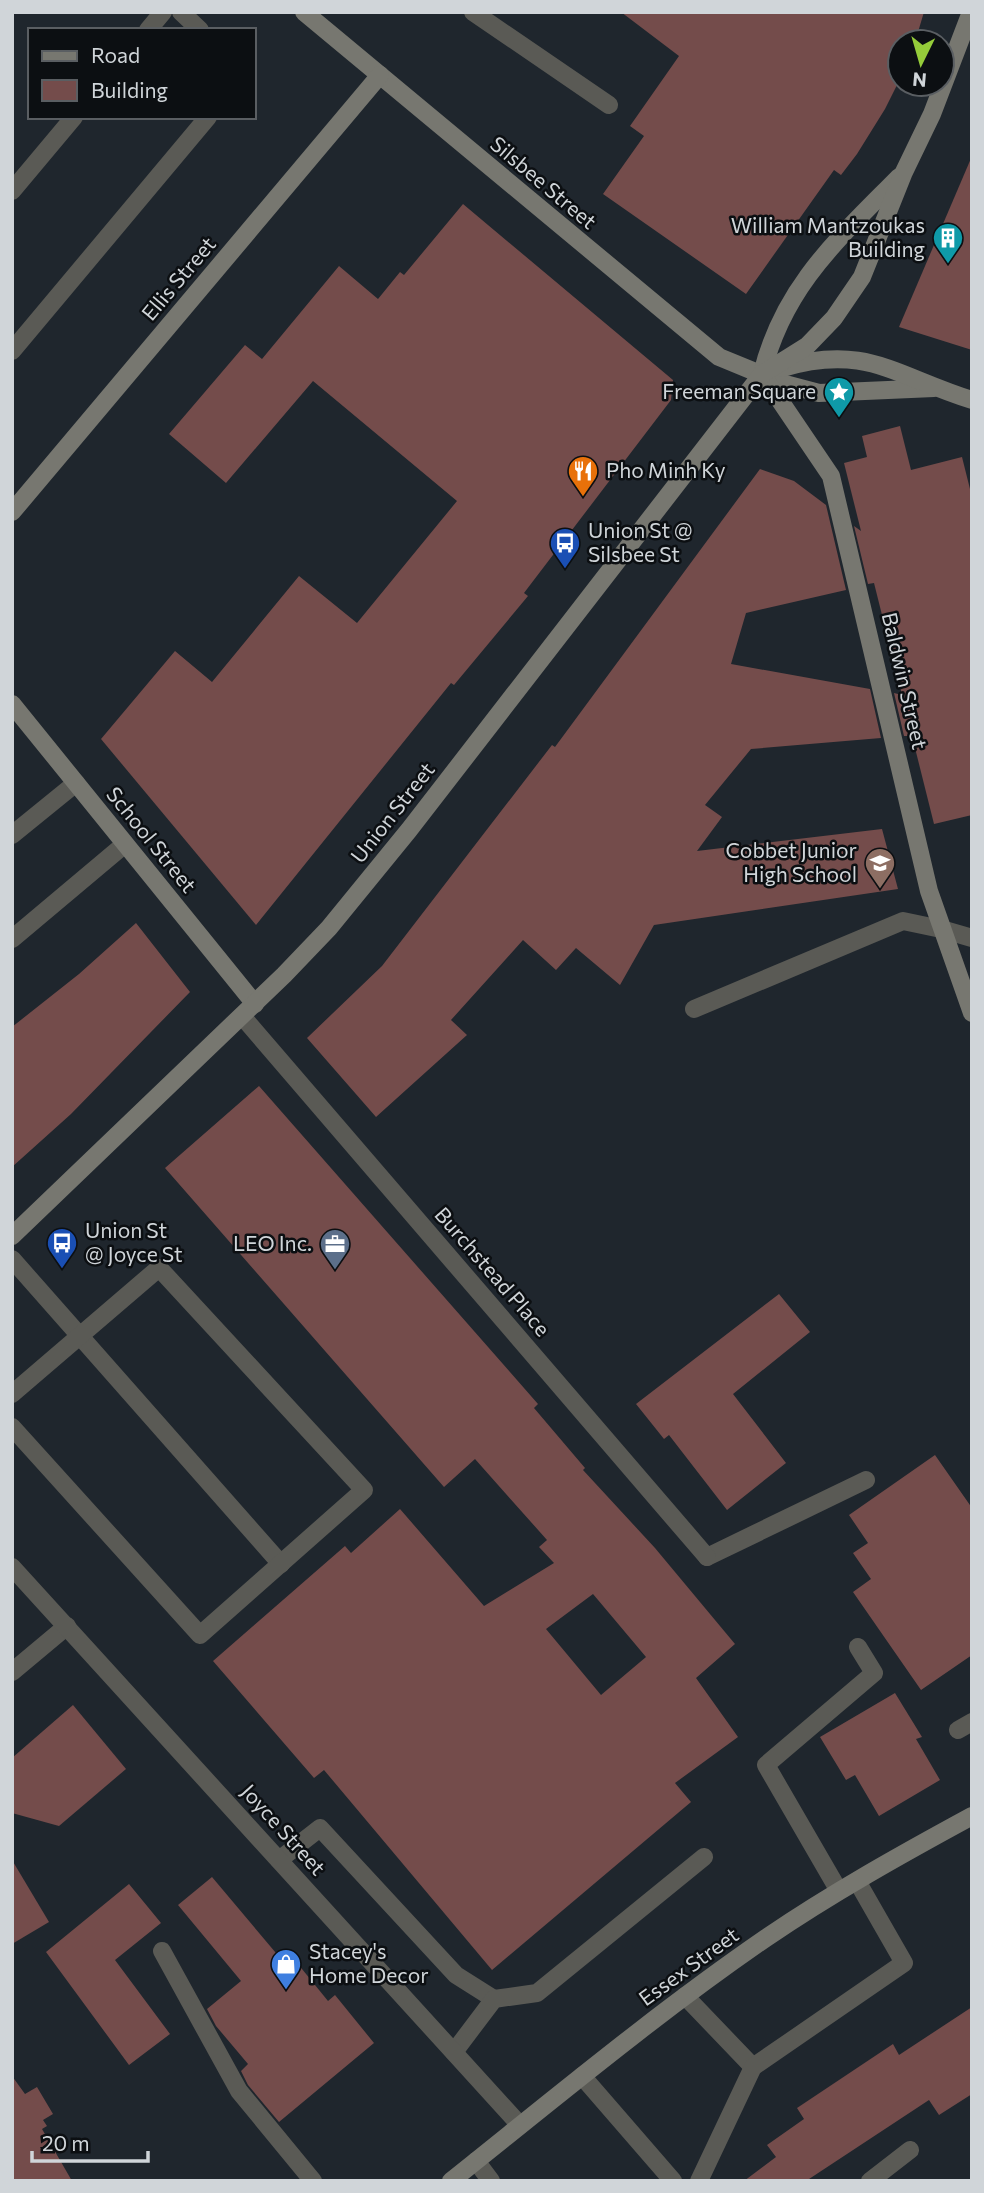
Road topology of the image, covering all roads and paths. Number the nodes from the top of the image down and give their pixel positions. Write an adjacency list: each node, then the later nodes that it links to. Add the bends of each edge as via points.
1 (163, 12): 6 (street)
2 (181, 12): 7 (street)
3 (304, 12): 8 (main road, Silsbee Street)
4 (473, 12): 9 (street)
5 (971, 12): 12 (main road, Union Street)
6 (150, 28)
7 (198, 28)
8 (380, 75): 15 (main road, Silsbee Street, via 698,342 719,357); 18 (main road, Ellis Street)
9 (609, 105)
10 (72, 119): 13 (street)
11 (206, 119): 14 (street)
12 (904, 172): 15 (main road, Union Street, via 834,243 796,290 776,328); 15 (main road, Union Street, via 872,256 851,294 807,346)
13 (12, 191)
14 (12, 351)
15 (762, 374): 16 (main road, Silsbee Street, via 819,393); 16 (main road, via 848,358 878,364); 23 (main road, Baldwin Street, via 825,464 835,490); 27 (main road, Union Street, via 381,866 307,952)
16 (934, 388): 17 (main road)
17 (972, 400)
18 (12, 512)
19 (12, 704): 20 (main road, School Street)
20 (76, 783): 21 (street); 22 (main road, School Street)
21 (12, 835)
22 (125, 844): 25 (street); 27 (main road, School Street)
23 (941, 929): 24 (street); 26 (street, via 903,921); 28 (main road, Baldwin Street)
24 (972, 938)
25 (12, 939)
26 (694, 1009)
27 (249, 1010): 29 (main road, Union Street); 34 (street, Burchstead Place, via 708,1557)
28 (972, 1013)
29 (12, 1236)
30 (12, 1259): 31 (street)
31 (79, 1337): 32 (street); 35 (street); 35 (street, via 159,1268 364,1490)
32 (12, 1394)
33 (12, 1427): 35 (street, via 200,1635)
34 (866, 1480)
35 (281, 1564)
36 (12, 1567): 37 (street, Joyce Street)
37 (66, 1626): 39 (street); 42 (street, Joyce Street)
38 (858, 1647): 44 (street, via 874,1673 766,1765)
39 (12, 1672)
40 (972, 1816): 43 (main road, Essex Street)
41 (704, 1857): 47 (street, via 537,1993)
42 (279, 1860): 47 (street, via 320,1828 456,1975); 48 (street, Joyce Street)
43 (857, 1881): 44 (main road, Essex Street); 49 (street, via 904,1963)
44 (839, 1891): 46 (main road, Essex Street)
45 (162, 1951): 54 (street, via 239,2091)
46 (685, 1996): 49 (street); 50 (main road, Essex Street)
47 (494, 1998): 48 (street)
48 (454, 2052): 51 (street, Joyce Street)
49 (752, 2067): 58 (street)
50 (582, 2076): 51 (main road, Essex Street); 57 (street)
51 (520, 2125): 53 (main road, Essex Street)
52 (910, 2150): 59 (street)
53 (476, 2161): 55 (main road, Essex Street); 56 (street)
54 (313, 2181)
55 (451, 2181)
56 (491, 2181)
57 (673, 2181)
58 (699, 2181)
59 (870, 2181)

